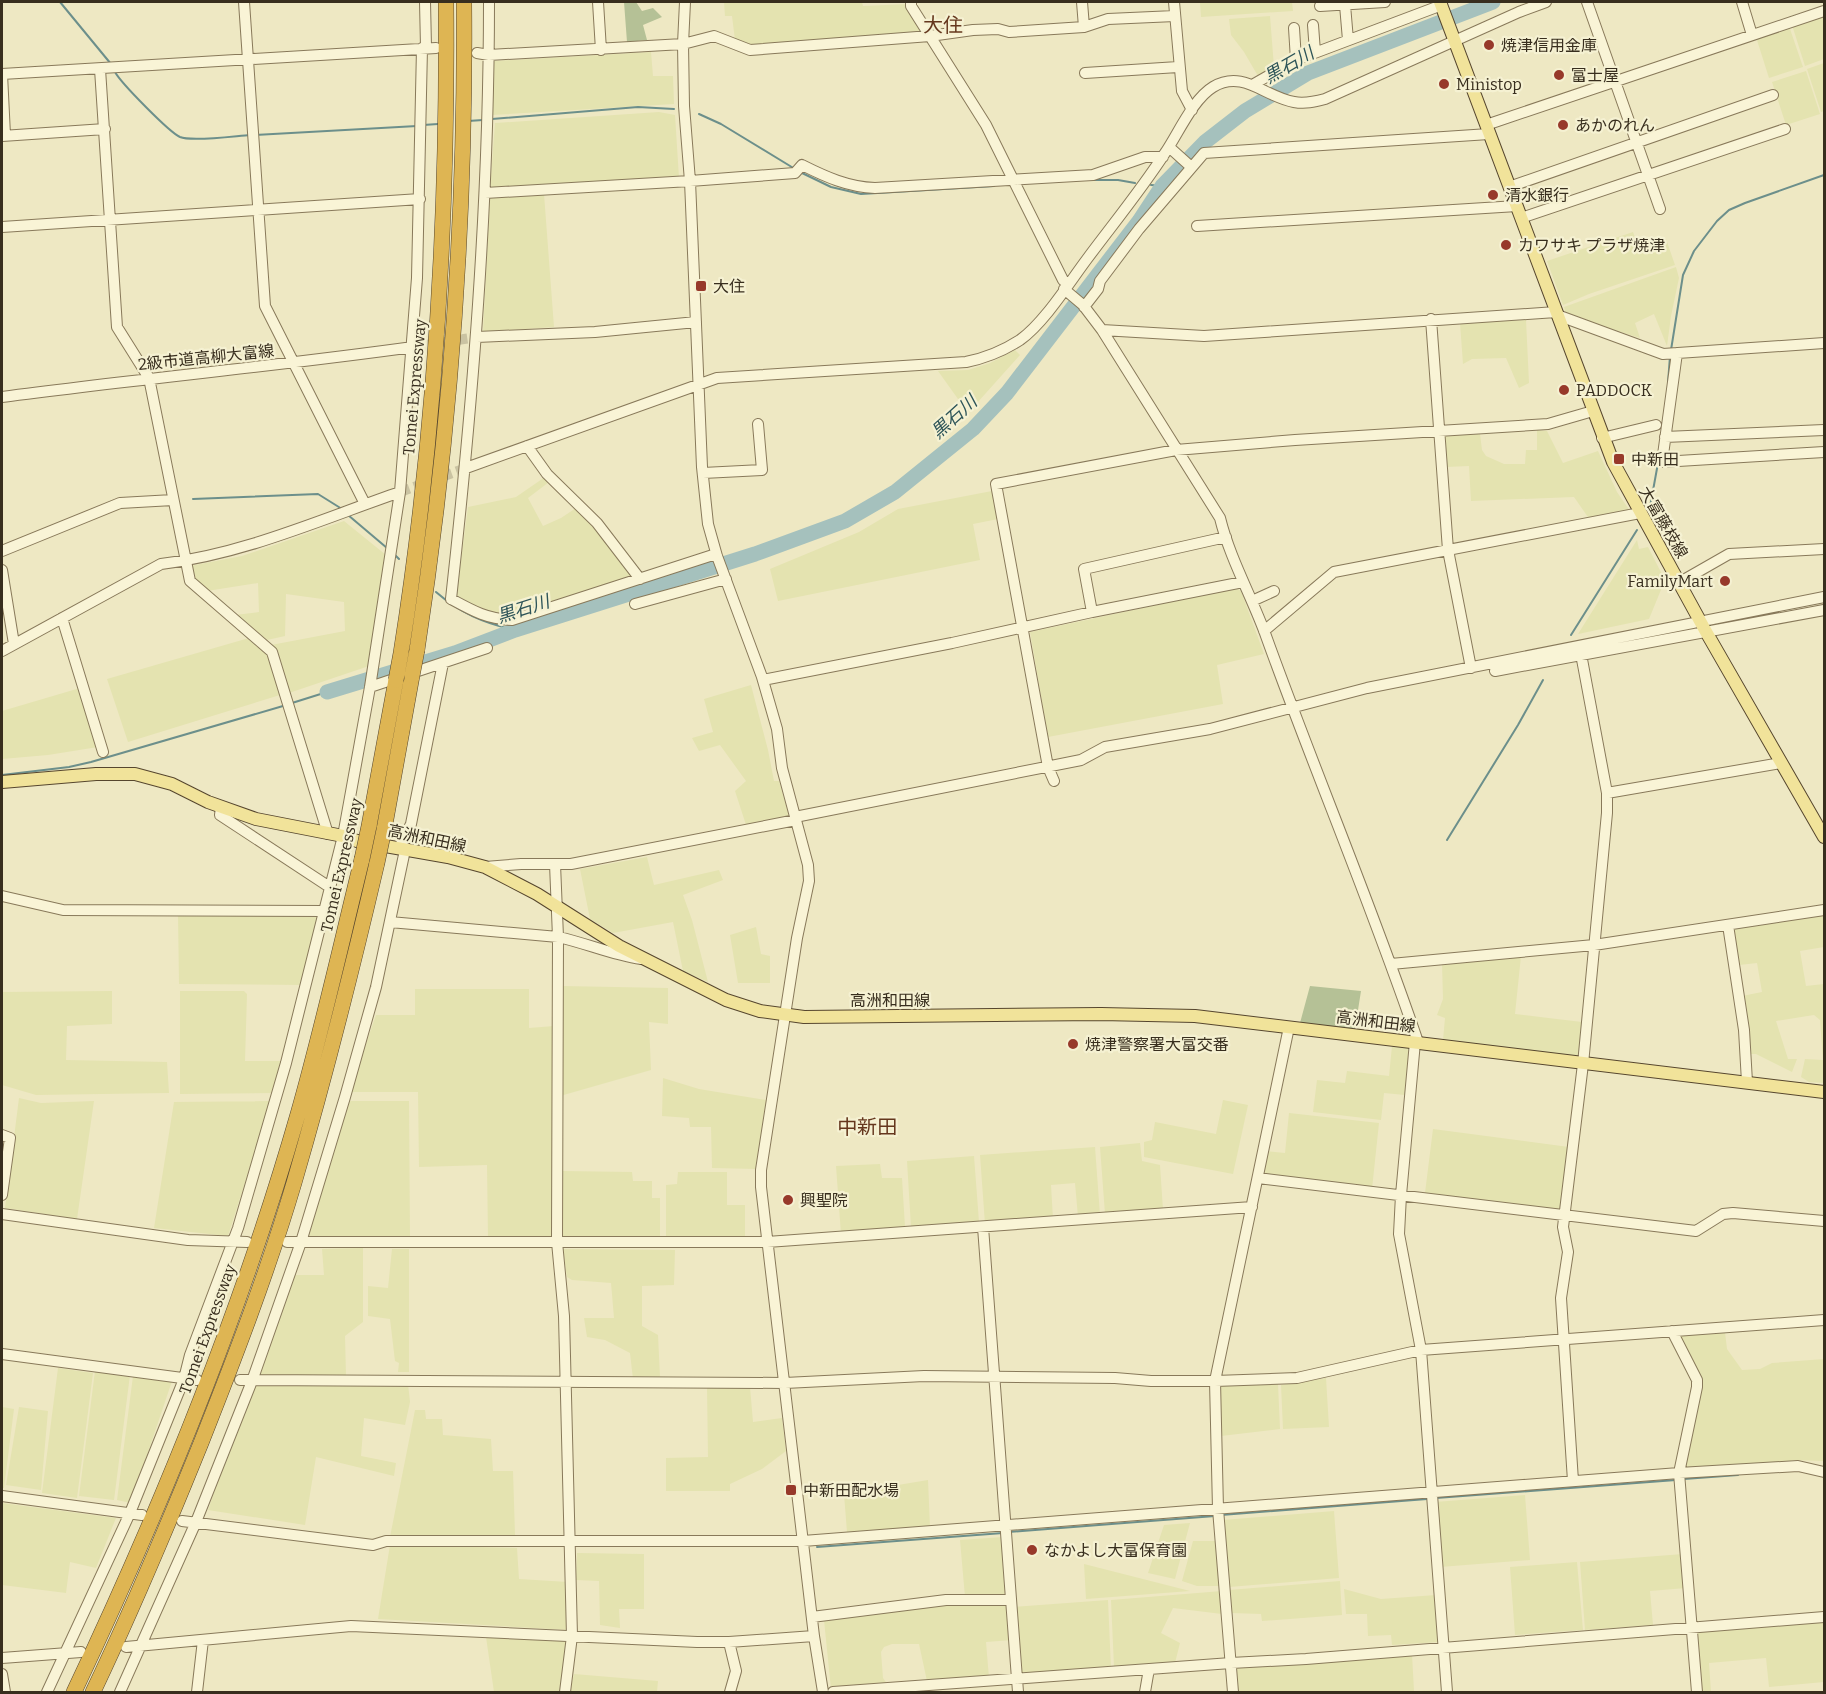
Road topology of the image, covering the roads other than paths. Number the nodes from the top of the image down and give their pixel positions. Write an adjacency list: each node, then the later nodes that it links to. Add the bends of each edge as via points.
1 (244, 2): 33 (street)
2 (425, 2): 28 (street)
3 (446, 2): 215 (highway, Tomei Expressway, bridge, via 446,164 435,360 401,653 362,859 298,1114 238,1300 164,1490)
4 (464, 2): 216 (highway, Tomei Expressway, bridge, via 462,165 445,437 417,650 377,863 337,1027 268,1264 157,1552)
5 (489, 2): 32 (street)
6 (598, 2): 29 (street)
7 (686, 2): 27 (street)
8 (911, 2): 24 (street)
9 (1082, 2): 21 (street)
10 (1174, 2): 19 (street)
11 (1385, 2): 15 (street)
12 (1546, 2): 25 (street)
13 (1587, 2): 39 (street)
14 (1742, 2): 23 (street)
15 (1345, 5): 17 (street); 26 (street)
16 (1442, 5): 25 (main road, 大富藤枝線); 26 (street)
17 (1320, 6)
18 (1824, 11): 23 (street)
19 (1175, 16): 21 (street, via 1108,19); 35 (street)
20 (1313, 25): 30 (street)
21 (1084, 27): 24 (street, via 973,30)
22 (1294, 28): 34 (street)
23 (1752, 35): 39 (street)
24 (930, 36): 27 (street, via 750,50 714,36); 53 (street, via 986,125)
25 (1453, 36): 40 (street, via 1311,103 1293,102); 44 (main road, 大富藤枝線)
26 (1348, 40): 30 (street)
27 (683, 45): 29 (street); 52 (street)
28 (428, 48): 33 (street); 56 (street)
29 (601, 50): 32 (street)
30 (1315, 52): 34 (street)
31 (477, 53): 32 (street)
32 (489, 55): 55 (street)
33 (249, 58): 36 (street); 57 (street)
34 (1296, 60): 40 (street)
35 (1178, 67): 37 (street); 42 (street, via 1182,92)
36 (100, 69): 38 (street); 43 (street)
37 (1085, 73)
38 (2, 74): 46 (street)
39 (1615, 82): 44 (street); 47 (street)
40 (1254, 84): 42 (street, via 1221,83 1201,97)
41 (1773, 95): 47 (street)
42 (1192, 110): 48 (street)
43 (105, 129): 46 (street); 60 (street)
44 (1488, 129): 54 (main road, 大富藤枝線); 64 (street, via 1204,153 1139,229)
45 (1785, 129): 51 (street)
46 (3, 135)
47 (1636, 142): 51 (street); 54 (street)
48 (1173, 150): 49 (street); 50 (street)
49 (1163, 157): 53 (street, via 1145,157 1093,175); 63 (street)
50 (1189, 165)
51 (1648, 175): 58 (street); 59 (street)
52 (690, 181): 53 (street, via 798,169 857,187); 55 (street); 67 (street)
53 (1015, 184): 63 (street)
54 (1509, 187): 59 (main road, 大富藤枝線)
55 (485, 193): 69 (street)
56 (420, 199): 57 (street); 71 (street)
57 (258, 209): 60 (street); 74 (street, via 265,306)
58 (1660, 209)
59 (1519, 212): 61 (street); 65 (main road, 大富藤枝線)
60 (111, 219): 62 (street); 75 (street, via 117,327)
61 (1197, 226)
62 (2, 227)
63 (1067, 289): 64 (street); 76 (street, via 1021,339 984,358 717,378)
64 (1084, 306): 68 (street)
65 (1556, 313): 66 (street); 73 (street); 78 (main road, 大富藤枝線)
66 (1431, 320): 68 (street, via 1204,336); 82 (street)
67 (696, 322): 69 (street, via 595,332); 76 (street)
68 (1102, 330): 86 (street)
69 (477, 337): 88 (street)
70 (1824, 343): 72 (street); 73 (street)
71 (413, 347): 74 (street, 2級市道高柳大富線); 90 (street)
72 (1824, 351)
73 (1673, 354): 83 (street)
74 (294, 363): 75 (street, 2級市道高柳大富線); 92 (street)
75 (149, 378): 77 (street, 2級市道高柳大富線); 91 (street)
76 (699, 383): 85 (street); 89 (street)
77 (2, 397)
78 (1593, 411): 82 (street, via 1548,424); 84 (main road, 大富藤枝線)
79 (758, 424): 89 (street, via 762,470)
80 (1656, 425): 84 (street)
81 (1824, 430): 83 (street)
82 (1439, 432): 86 (street); 96 (street)
83 (1665, 437): 87 (street, via 1662,462)
84 (1602, 438): 93 (main road, 大富藤枝線)
85 (527, 446): 88 (street); 102 (street, via 547,474 597,523)
86 (1176, 450): 94 (street, via 1220,518); 113 (street, via 996,484)
87 (1824, 452)
88 (466, 468): 102 (street, via 452,599 494,620 512,620)
89 (703, 473): 98 (street, via 708,524)
90 (400, 492): 92 (street); 122 (street)
91 (173, 500): 97 (street, via 120,502); 99 (street)
92 (365, 504): 99 (street, via 251,544)
93 (1640, 513): 96 (street); 104 (main road, 大富藤枝線)
94 (1226, 537): 103 (street); 110 (street, via 1084,569)
95 (1824, 549): 104 (street, via 1729,554)
96 (1448, 550): 114 (street, via 1334,572); 120 (street)
97 (2, 551)
98 (716, 555): 101 (street); 102 (street)
99 (186, 561): 111 (street, via 161,564); 132 (street, via 190,581 272,652)
100 (2, 570): 115 (street)
101 (725, 577): 108 (street); 121 (street)
102 (640, 579)
103 (1243, 582): 107 (street); 110 (street)
104 (1680, 582): 112 (main road, 大富藤枝線)
105 (1274, 591): 107 (street)
106 (1824, 597): 112 (street)
107 (1252, 600): 114 (street)
108 (635, 604)
109 (1824, 610): 112 (street)
110 (1092, 612): 113 (street)
111 (62, 618): 115 (street); 124 (street)
112 (1703, 626): 118 (street); 120 (street); 125 (main road, 大富藤枝線)
113 (1023, 627): 121 (street); 126 (street)
114 (1264, 631): 123 (street)
115 (14, 644): 117 (street)
116 (487, 648): 119 (street)
117 (2, 651)
118 (1581, 654): 123 (street); 129 (street)
119 (443, 663): 122 (street); 135 (street, via 411,824)
120 (1471, 668): 123 (street)
121 (763, 680): 131 (street)
122 (370, 685): 133 (street)
123 (1292, 707): 126 (street, via 1210,729 1105,747 1081,760); 148 (street)
124 (103, 752)
125 (1781, 763): 129 (street); 134 (main road, 大富藤枝線)
126 (1048, 767): 127 (street); 131 (street)
127 (1054, 781)
128 (2, 782): 130 (main road, 高洲和田線, via 135,774 172,784)
129 (1607, 793): 146 (street)
130 (221, 807): 132 (main road, 高洲和田線, via 256,819); 138 (street, via 220,815)
131 (796, 818): 136 (street); 149 (street, via 809,881)
132 (328, 834): 133 (main road, 高洲和田線)
133 (343, 836): 135 (main road, 高洲和田線); 138 (street)
134 (1824, 837)
135 (402, 849): 137 (main road, 高洲和田線); 143 (street)
136 (555, 864): 137 (street); 140 (street)
137 (485, 867): 140 (main road, 高洲和田線)
138 (331, 888): 142 (street)
139 (2, 896): 142 (street, via 63,910)
140 (556, 906): 145 (street); 147 (main road, 高洲和田線)
141 (1824, 910): 144 (street)
142 (326, 911): 164 (street)
143 (390, 922): 145 (street); 167 (street, via 376,987)
144 (1728, 925): 146 (street); 153 (street, via 1744,1030)
145 (558, 937): 147 (street); 168 (street)
146 (1594, 945): 148 (street); 152 (street)
147 (643, 959): 149 (main road, 高洲和田線, via 726,1000)
148 (1391, 964): 151 (street)
149 (785, 1015): 150 (main road, 高洲和田線, via 1163,1014); 169 (street, via 761,1170)
150 (1289, 1027): 151 (main road, 高洲和田線); 156 (street)
151 (1416, 1042): 152 (main road, 高洲和田線); 158 (street)
152 (1583, 1064): 153 (main road, 高洲和田線); 161 (street)
153 (1747, 1082): 154 (main road, 高洲和田線)
154 (1824, 1092)
155 (2, 1135): 157 (street, via 10,1138)
156 (1258, 1178): 158 (street); 159 (street)
157 (2, 1195)
158 (1401, 1195): 161 (street); 173 (street, via 1399,1234)
159 (1252, 1207): 163 (street); 179 (street)
160 (2, 1214): 164 (street, via 188,1240)
161 (1564, 1214): 162 (street, via 1696,1231 1723,1214 1733,1213); 172 (street, via 1568,1252 1561,1298)
162 (1824, 1221)
163 (983, 1227): 169 (street); 175 (street)
164 (233, 1242): 165 (street); 176 (street)
165 (248, 1242)
166 (287, 1242): 167 (street)
167 (301, 1242): 168 (street); 178 (street)
168 (558, 1242): 169 (street); 180 (street)
169 (767, 1242): 181 (street)
170 (1824, 1320): 171 (street)
171 (1672, 1331): 172 (street); 183 (street, via 1697,1380)
172 (1564, 1339): 173 (street); 184 (street)
173 (1421, 1350): 179 (street, via 1297,1378); 185 (street)
174 (2, 1354): 176 (street)
175 (994, 1378): 179 (street); 181 (street, via 924,1376); 192 (street)
176 (184, 1379): 177 (street); 188 (street)
177 (197, 1380)
178 (246, 1380): 180 (street); 191 (street)
179 (1215, 1381): 187 (street)
180 (565, 1382): 181 (street); 194 (street)
181 (785, 1383): 193 (street)
182 (1824, 1472): 183 (street, via 1798,1466)
183 (1679, 1473): 184 (street); 198 (street)
184 (1573, 1481): 185 (street)
185 (1431, 1492): 187 (street); 205 (street)
186 (2, 1496): 188 (street)
187 (1218, 1509): 192 (street); 209 (street)
188 (130, 1513): 189 (street); 207 (street)
189 (142, 1515)
190 (182, 1521): 191 (street)
191 (196, 1522): 194 (street, via 373,1545); 204 (street)
192 (1006, 1525): 193 (street); 195 (street)
193 (803, 1540): 194 (street); 196 (street)
194 (569, 1541): 199 (street)
195 (1011, 1599): 196 (street, via 946,1600); 212 (street)
196 (812, 1617): 200 (street)
197 (1824, 1617): 198 (street)
198 (1692, 1627): 205 (street); 227 (street)
199 (572, 1636): 201 (street, via 351,1626); 202 (street); 219 (street)
200 (814, 1636): 202 (street); 221 (street)
201 (203, 1640): 204 (street); 218 (street)
202 (729, 1642): 220 (street, via 736,1671)
203 (126, 1647): 204 (street)
204 (140, 1647): 217 (street)
205 (1443, 1647): 209 (street); 226 (street)
206 (81, 1652): 207 (street)
207 (66, 1653): 208 (street); 214 (street)
208 (2, 1658)
209 (1231, 1663): 210 (street); 225 (street)
210 (1149, 1669): 212 (street); 224 (street)
211 (2, 1674): 213 (street)
212 (1017, 1679): 222 (street); 223 (street)
213 (5, 1692)
214 (47, 1692)
215 (74, 1692)
216 (93, 1692)
217 (120, 1692)
218 (197, 1692)
219 (565, 1692)
220 (730, 1692)
221 (822, 1692)
222 (833, 1692)
223 (1018, 1692)
224 (1145, 1692)
225 (1233, 1692)
226 (1447, 1692)
227 (1697, 1692)

